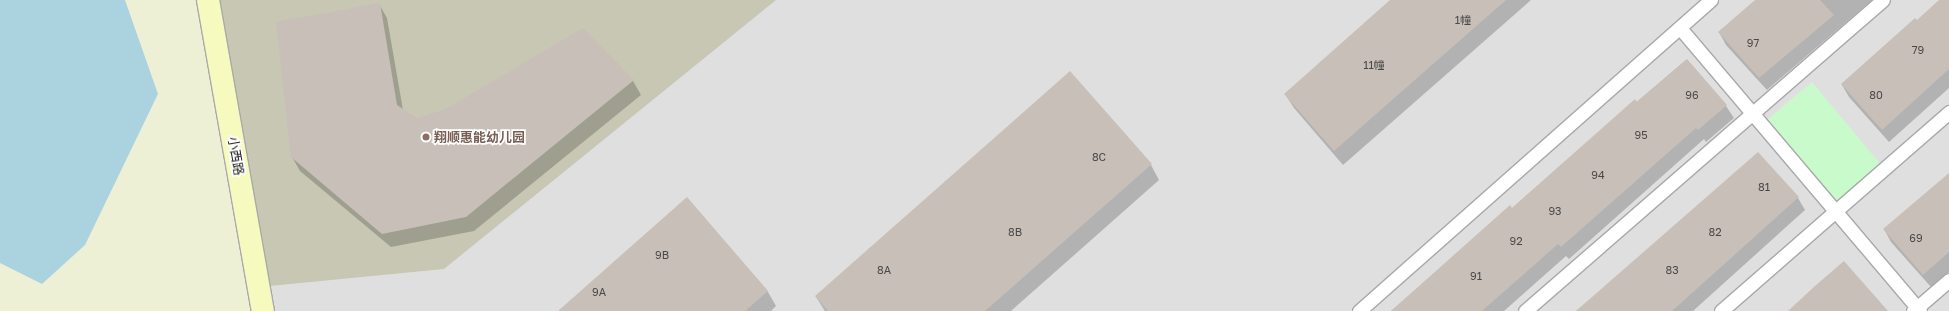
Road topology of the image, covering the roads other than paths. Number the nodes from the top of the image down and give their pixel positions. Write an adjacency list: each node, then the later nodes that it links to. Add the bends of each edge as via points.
1 (208, 0): 10 (street, 小西路)
2 (1711, 0): 4 (lane)
3 (1883, 0): 6 (lane)
4 (1680, 28): 6 (lane); 11 (lane)
5 (1949, 112): 7 (lane)
6 (1752, 113): 7 (lane); 12 (lane)
7 (1835, 212): 9 (lane); 13 (lane)
8 (1949, 280): 9 (lane)
9 (1917, 310)
10 (263, 311)
11 (1359, 311)
12 (1525, 311)
13 (1721, 311)

